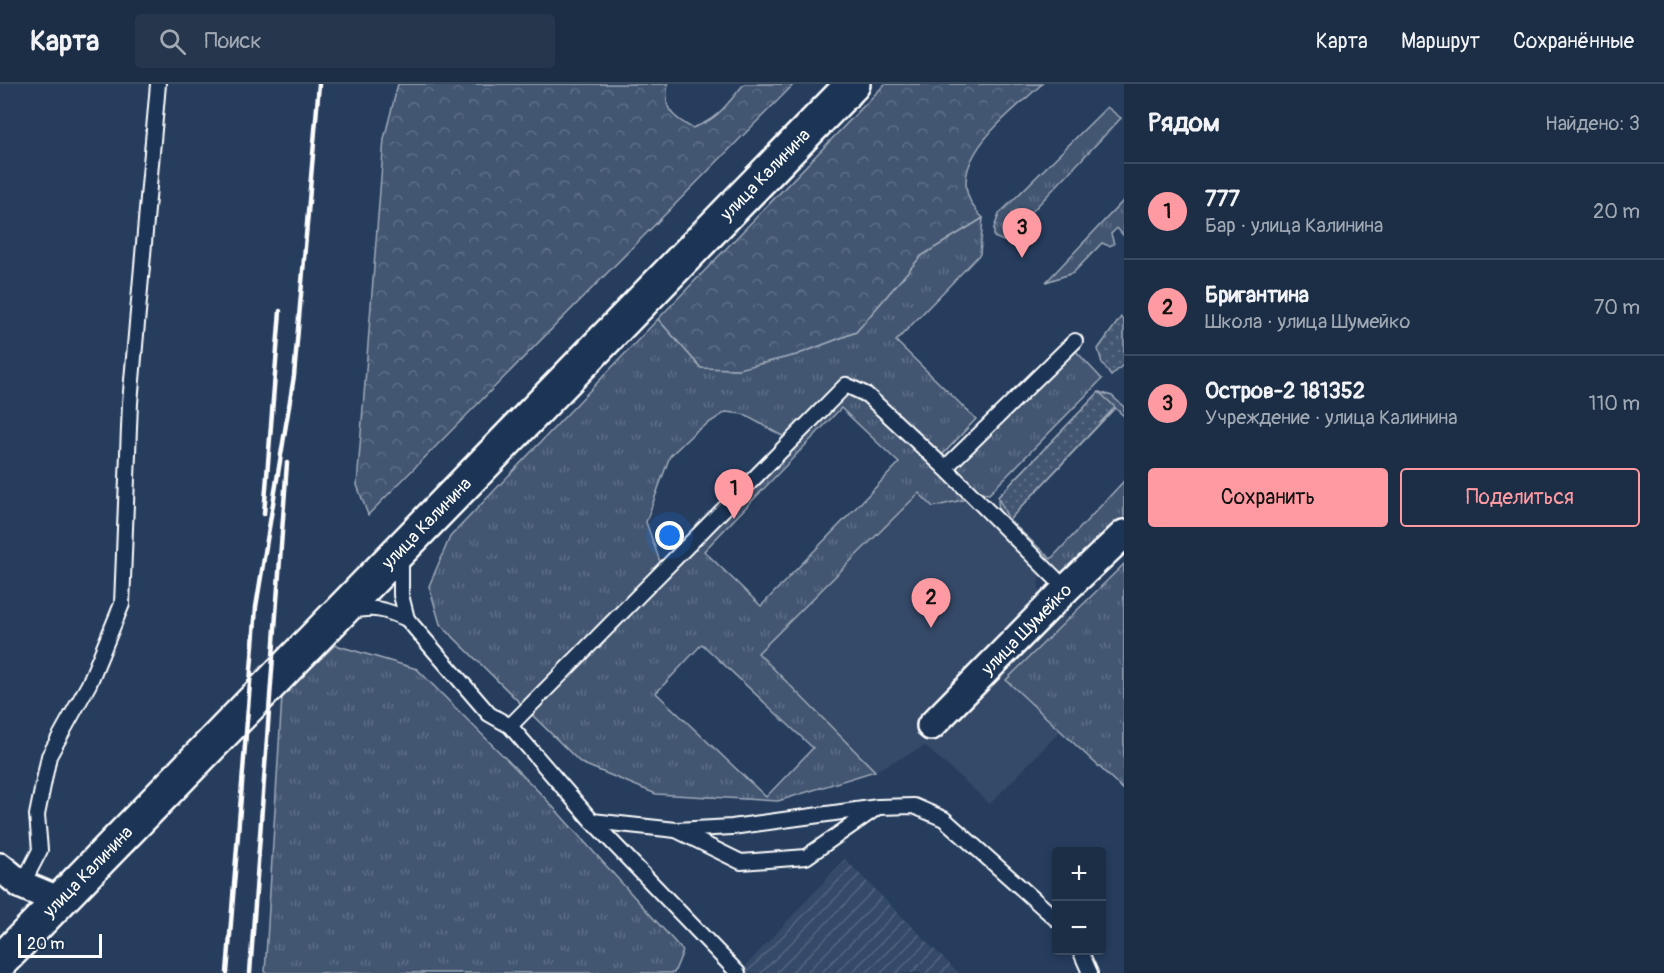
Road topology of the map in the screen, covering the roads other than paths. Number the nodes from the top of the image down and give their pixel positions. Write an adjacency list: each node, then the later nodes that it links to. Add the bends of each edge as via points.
1 (158, 84): 16 (lane, via 130,403 122,604 89,684 49,756 37,815 40,850)
2 (853, 84): 6 (main road, улица Калинина)
3 (1075, 341): 4 (lane)
4 (945, 468): 7 (lane); 10 (lane, via 867,395 846,385)
5 (1124, 534): 7 (street, улица Шумейко)
6 (401, 550): 8 (main road, улица Калинина); 9 (lane, via 401,595)
7 (1066, 589): 11 (street, улица Шумейко)
8 (336, 616): 9 (lane, via 365,607); 17 (main road, улица Калинина)
9 (407, 619): 10 (lane, via 489,714)
10 (510, 726): 13 (lane)
11 (931, 726)
12 (878, 807): 14 (lane, via 732,827); 14 (lane, via 806,857 741,862); 18 (lane, via 914,806 944,819)
13 (592, 821): 14 (lane); 21 (lane)
14 (676, 830)
15 (0, 867): 16 (street)
16 (22, 885): 17 (street)
17 (60, 901): 20 (main road, улица Калинина)
18 (1052, 915)
19 (1082, 955): 22 (lane)
20 (0, 962)
21 (738, 973)
22 (1090, 973)

